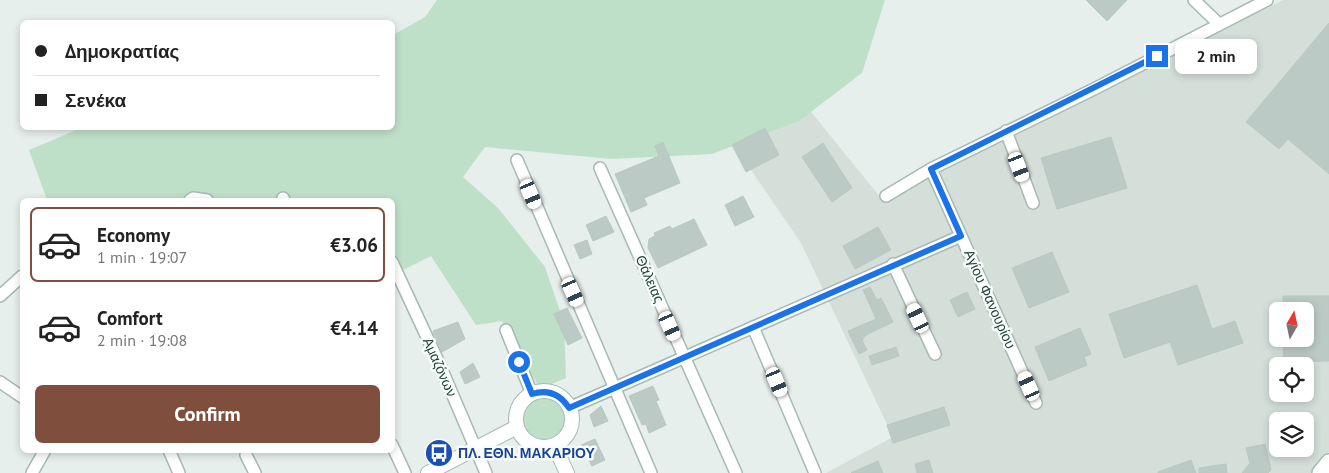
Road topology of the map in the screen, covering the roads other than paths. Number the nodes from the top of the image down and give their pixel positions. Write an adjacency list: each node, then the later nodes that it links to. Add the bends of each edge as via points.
1 (1194, 0): 3 (street)
2 (1267, 0): 3 (street)
3 (1219, 24): 4 (street)
4 (1006, 131): 7 (street); 9 (street)
5 (517, 160): 20 (street)
6 (600, 168): 18 (street, Θάλειας)
7 (931, 169): 8 (street); 10 (street, Αγίου Φανουρίου)
8 (886, 196)
9 (1033, 203)
10 (961, 236): 11 (street); 23 (street, Αγίου Φανουρίου)
11 (893, 264): 15 (street); 17 (street)
12 (20, 278): 14 (street)
13 (397, 283): 27 (street, Αμαζόνων)
14 (0, 296)
15 (753, 326): 18 (street); 42 (street)
16 (506, 330): 21 (street)
17 (935, 354)
18 (684, 357): 20 (street); 41 (street, Θάλειας)
19 (0, 382): 22 (street)
20 (616, 387): 24 (street); 40 (street)
21 (532, 394): 24 (street, via 548,392 556,395); 25 (street, via 518,408)
22 (20, 396)
23 (1036, 403)
24 (569, 408): 26 (street, via 571,426 561,441)
25 (517, 427): 26 (street, via 520,435 535,446); 27 (street)
26 (554, 445): 39 (street)
27 (476, 450): 37 (street); 38 (street, Αμαζόνων)
28 (395, 451): 36 (street)
29 (43, 453): 33 (street)
30 (170, 453): 34 (street)
31 (246, 454): 35 (street)
32 (1329, 462): 43 (main road)
33 (32, 473)
34 (179, 473)
35 (254, 473)
36 (405, 473)
37 (428, 473)
38 (486, 473)
39 (567, 473)
40 (652, 473)
41 (736, 473)
42 (816, 473)
43 (1320, 473)

